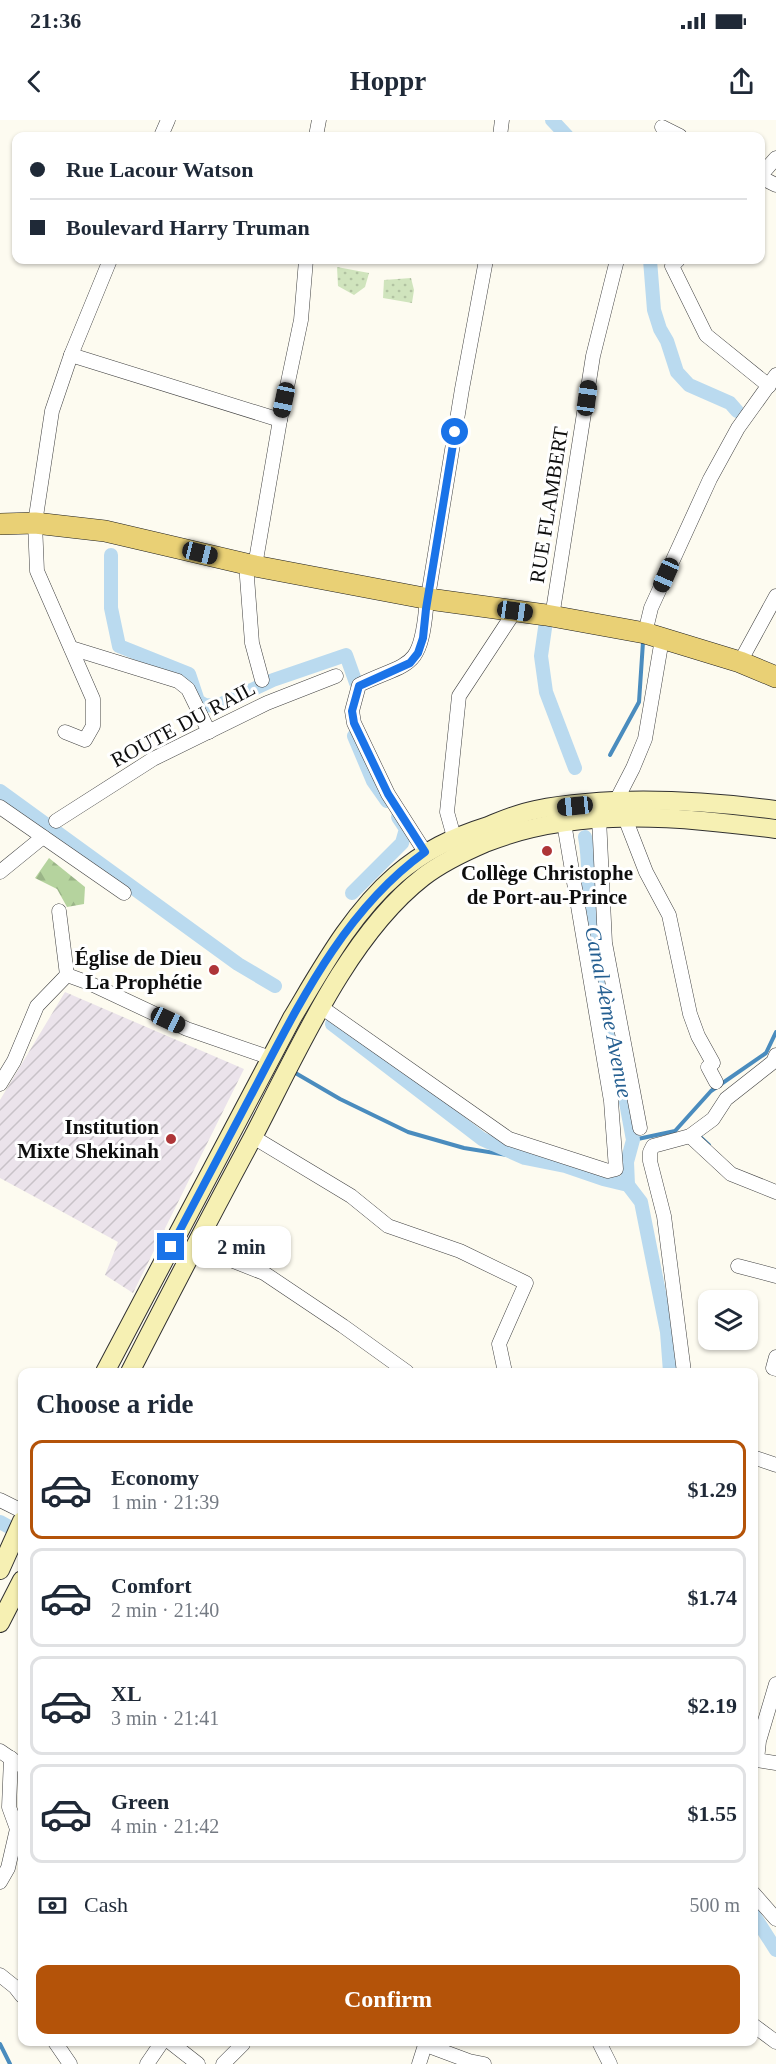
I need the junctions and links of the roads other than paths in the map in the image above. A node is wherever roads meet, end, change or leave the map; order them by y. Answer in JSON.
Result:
{"nodes":[{"id":1,"x":662,"y":127,"type":"dead end"},
{"id":2,"x":672,"y":132,"type":"edge"},
{"id":3,"x":776,"y":158,"type":"edge"},
{"id":4,"x":765,"y":170,"type":"edge"},
{"id":5,"x":108,"y":264,"type":"edge"},
{"id":6,"x":306,"y":264,"type":"edge"},
{"id":7,"x":485,"y":264,"type":"edge"},
{"id":8,"x":616,"y":264,"type":"edge"},
{"id":9,"x":674,"y":264,"type":"edge"},
{"id":10,"x":71,"y":355,"type":"junction"},
{"id":11,"x":772,"y":381,"type":"edge"},
{"id":12,"x":280,"y":420,"type":"junction"},
{"id":13,"x":35,"y":522,"type":"junction"},
{"id":14,"x":0,"y":524,"type":"edge"},
{"id":15,"x":250,"y":565,"type":"junction"},
{"id":16,"x":776,"y":596,"type":"edge"},
{"id":17,"x":429,"y":600,"type":"junction"},
{"id":18,"x":515,"y":611,"type":"junction"},
{"id":19,"x":552,"y":617,"type":"junction"},
{"id":20,"x":653,"y":636,"type":"junction"},
{"id":21,"x":71,"y":648,"type":"junction"},
{"id":22,"x":740,"y":662,"type":"junction"},
{"id":23,"x":336,"y":676,"type":"dead end"},
{"id":24,"x":776,"y":677,"type":"edge"},
{"id":25,"x":262,"y":680,"type":"dead end"},
{"id":26,"x":65,"y":732,"type":"dead end"},
{"id":27,"x":208,"y":732,"type":"junction"},
{"id":28,"x":616,"y":801,"type":"junction"},
{"id":29,"x":0,"y":807,"type":"edge"},
{"id":30,"x":776,"y":810,"type":"edge"},
{"id":31,"x":599,"y":818,"type":"junction"},
{"id":32,"x":625,"y":818,"type":"junction"},
{"id":33,"x":56,"y":821,"type":"dead end"},
{"id":34,"x":564,"y":823,"type":"junction"},
{"id":35,"x":776,"y":829,"type":"edge"},
{"id":36,"x":43,"y":837,"type":"junction"},
{"id":37,"x":454,"y":837,"type":"junction"},
{"id":38,"x":425,"y":852,"type":"junction"},
{"id":39,"x":0,"y":872,"type":"edge"},
{"id":40,"x":124,"y":893,"type":"dead end"},
{"id":41,"x":59,"y":911,"type":"dead end"},
{"id":42,"x":67,"y":975,"type":"junction"},
{"id":43,"x":321,"y":1007,"type":"junction"},
{"id":44,"x":776,"y":1055,"type":"edge"},
{"id":45,"x":271,"y":1058,"type":"junction"},
{"id":46,"x":716,"y":1082,"type":"dead end"},
{"id":47,"x":0,"y":1084,"type":"edge"},
{"id":48,"x":640,"y":1128,"type":"dead end"},
{"id":49,"x":690,"y":1136,"type":"junction"},
{"id":50,"x":253,"y":1137,"type":"junction"},
{"id":51,"x":776,"y":1192,"type":"edge"},
{"id":52,"x":195,"y":1246,"type":"junction"},
{"id":53,"x":738,"y":1266,"type":"dead end"},
{"id":54,"x":776,"y":1276,"type":"edge"},
{"id":55,"x":776,"y":1357,"type":"edge"},
{"id":56,"x":107,"y":1368,"type":"edge"},
{"id":57,"x":132,"y":1368,"type":"edge"},
{"id":58,"x":401,"y":1368,"type":"edge"},
{"id":59,"x":505,"y":1368,"type":"edge"},
{"id":60,"x":683,"y":1368,"type":"edge"},
{"id":61,"x":776,"y":1369,"type":"edge"},
{"id":62,"x":758,"y":1459,"type":"edge"},
{"id":63,"x":776,"y":1466,"type":"edge"},
{"id":64,"x":0,"y":1500,"type":"edge"},
{"id":65,"x":18,"y":1516,"type":"edge"},
{"id":66,"x":18,"y":1528,"type":"edge"},
{"id":67,"x":2,"y":1564,"type":"edge"},
{"id":68,"x":18,"y":1578,"type":"edge"},
{"id":69,"x":18,"y":1589,"type":"edge"},
{"id":70,"x":0,"y":1623,"type":"edge"},
{"id":71,"x":776,"y":1684,"type":"edge"},
{"id":72,"x":758,"y":1735,"type":"edge"},
{"id":73,"x":11,"y":1758,"type":"edge"},
{"id":74,"x":758,"y":1760,"type":"edge"},
{"id":75,"x":776,"y":1763,"type":"edge"},
{"id":76,"x":8,"y":1868,"type":"junction"},
{"id":77,"x":18,"y":1870,"type":"edge"},
{"id":78,"x":0,"y":1882,"type":"edge"},
{"id":79,"x":758,"y":1899,"type":"edge"},
{"id":80,"x":776,"y":1919,"type":"edge"},
{"id":81,"x":0,"y":1975,"type":"edge"},
{"id":82,"x":18,"y":1991,"type":"edge"},
{"id":83,"x":758,"y":2029,"type":"edge"},
{"id":84,"x":776,"y":2042,"type":"edge"},
{"id":85,"x":58,"y":2046,"type":"edge"},
{"id":86,"x":159,"y":2046,"type":"edge"},
{"id":87,"x":175,"y":2046,"type":"edge"},
{"id":88,"x":241,"y":2046,"type":"edge"},
{"id":89,"x":425,"y":2046,"type":"edge"},
{"id":90,"x":433,"y":2046,"type":"edge"},
{"id":91,"x":601,"y":2046,"type":"edge"},
{"id":92,"x":70,"y":2064,"type":"edge"},
{"id":93,"x":147,"y":2064,"type":"edge"},
{"id":94,"x":198,"y":2064,"type":"edge"},
{"id":95,"x":223,"y":2064,"type":"edge"},
{"id":96,"x":419,"y":2064,"type":"edge"},
{"id":97,"x":484,"y":2064,"type":"edge"},
{"id":98,"x":610,"y":2064,"type":"edge"}],
"edges":[{"from":1,"to":2,"type":"street"},
{"from":3,"to":4,"type":"street"},
{"from":5,"to":10,"type":"street"},
{"from":6,"to":12,"type":"street"},
{"from":7,"to":17,"type":"street"},
{"from":8,"to":19,"type":"street","name":"RUE FLAMBERT"},
{"from":9,"to":11,"type":"street"},
{"from":10,"to":12,"type":"street"},
{"from":10,"to":13,"type":"street"},
{"from":11,"to":20,"type":"street"},
{"from":12,"to":15,"type":"street"},
{"from":13,"to":14,"type":"main road"},
{"from":13,"to":15,"type":"main road"},
{"from":13,"to":21,"type":"street"},
{"from":15,"to":17,"type":"main road"},
{"from":15,"to":25,"type":"street"},
{"from":16,"to":22,"type":"street"},
{"from":17,"to":18,"type":"main road"},
{"from":17,"to":38,"type":"street"},
{"from":18,"to":19,"type":"main road"},
{"from":18,"to":37,"type":"street"},
{"from":19,"to":20,"type":"main road"},
{"from":20,"to":22,"type":"main road"},
{"from":20,"to":28,"type":"street"},
{"from":21,"to":26,"type":"street"},
{"from":21,"to":27,"type":"street"},
{"from":22,"to":24,"type":"main road"},
{"from":23,"to":27,"type":"street","name":"ROUTE DU RAIL"},
{"from":27,"to":33,"type":"street","name":"ROUTE DU RAIL"},
{"from":28,"to":30,"type":"main road"},
{"from":28,"to":37,"type":"main road"},
{"from":29,"to":36,"type":"street"},
{"from":31,"to":32,"type":"main road"},
{"from":31,"to":34,"type":"main road"},
{"from":31,"to":48,"type":"street"},
{"from":32,"to":35,"type":"main road"},
{"from":32,"to":46,"type":"street"},
{"from":34,"to":43,"type":"main road"},
{"from":34,"to":43,"type":"street"},
{"from":36,"to":39,"type":"street"},
{"from":36,"to":40,"type":"street"},
{"from":37,"to":38,"type":"main road"},
{"from":38,"to":45,"type":"main road"},
{"from":41,"to":42,"type":"street"},
{"from":42,"to":45,"type":"street"},
{"from":42,"to":47,"type":"street"},
{"from":43,"to":50,"type":"main road"},
{"from":44,"to":49,"type":"street"},
{"from":45,"to":56,"type":"main road"},
{"from":49,"to":51,"type":"street"},
{"from":49,"to":60,"type":"street"},
{"from":50,"to":52,"type":"main road"},
{"from":50,"to":59,"type":"street"},
{"from":52,"to":57,"type":"main road"},
{"from":52,"to":58,"type":"street"},
{"from":53,"to":54,"type":"street"},
{"from":55,"to":61,"type":"street"},
{"from":62,"to":63,"type":"street"},
{"from":64,"to":65,"type":"street"},
{"from":66,"to":67,"type":"main road"},
{"from":67,"to":68,"type":"main road"},
{"from":69,"to":70,"type":"main road"},
{"from":71,"to":72,"type":"street"},
{"from":73,"to":76,"type":"street"},
{"from":74,"to":75,"type":"street"},
{"from":76,"to":77,"type":"street"},
{"from":76,"to":78,"type":"street"},
{"from":79,"to":80,"type":"street"},
{"from":81,"to":82,"type":"street"},
{"from":83,"to":84,"type":"street"},
{"from":85,"to":92,"type":"street"},
{"from":86,"to":93,"type":"street"},
{"from":87,"to":94,"type":"street"},
{"from":88,"to":95,"type":"street"},
{"from":89,"to":96,"type":"street"},
{"from":90,"to":97,"type":"street"},
{"from":91,"to":98,"type":"street"}]}
